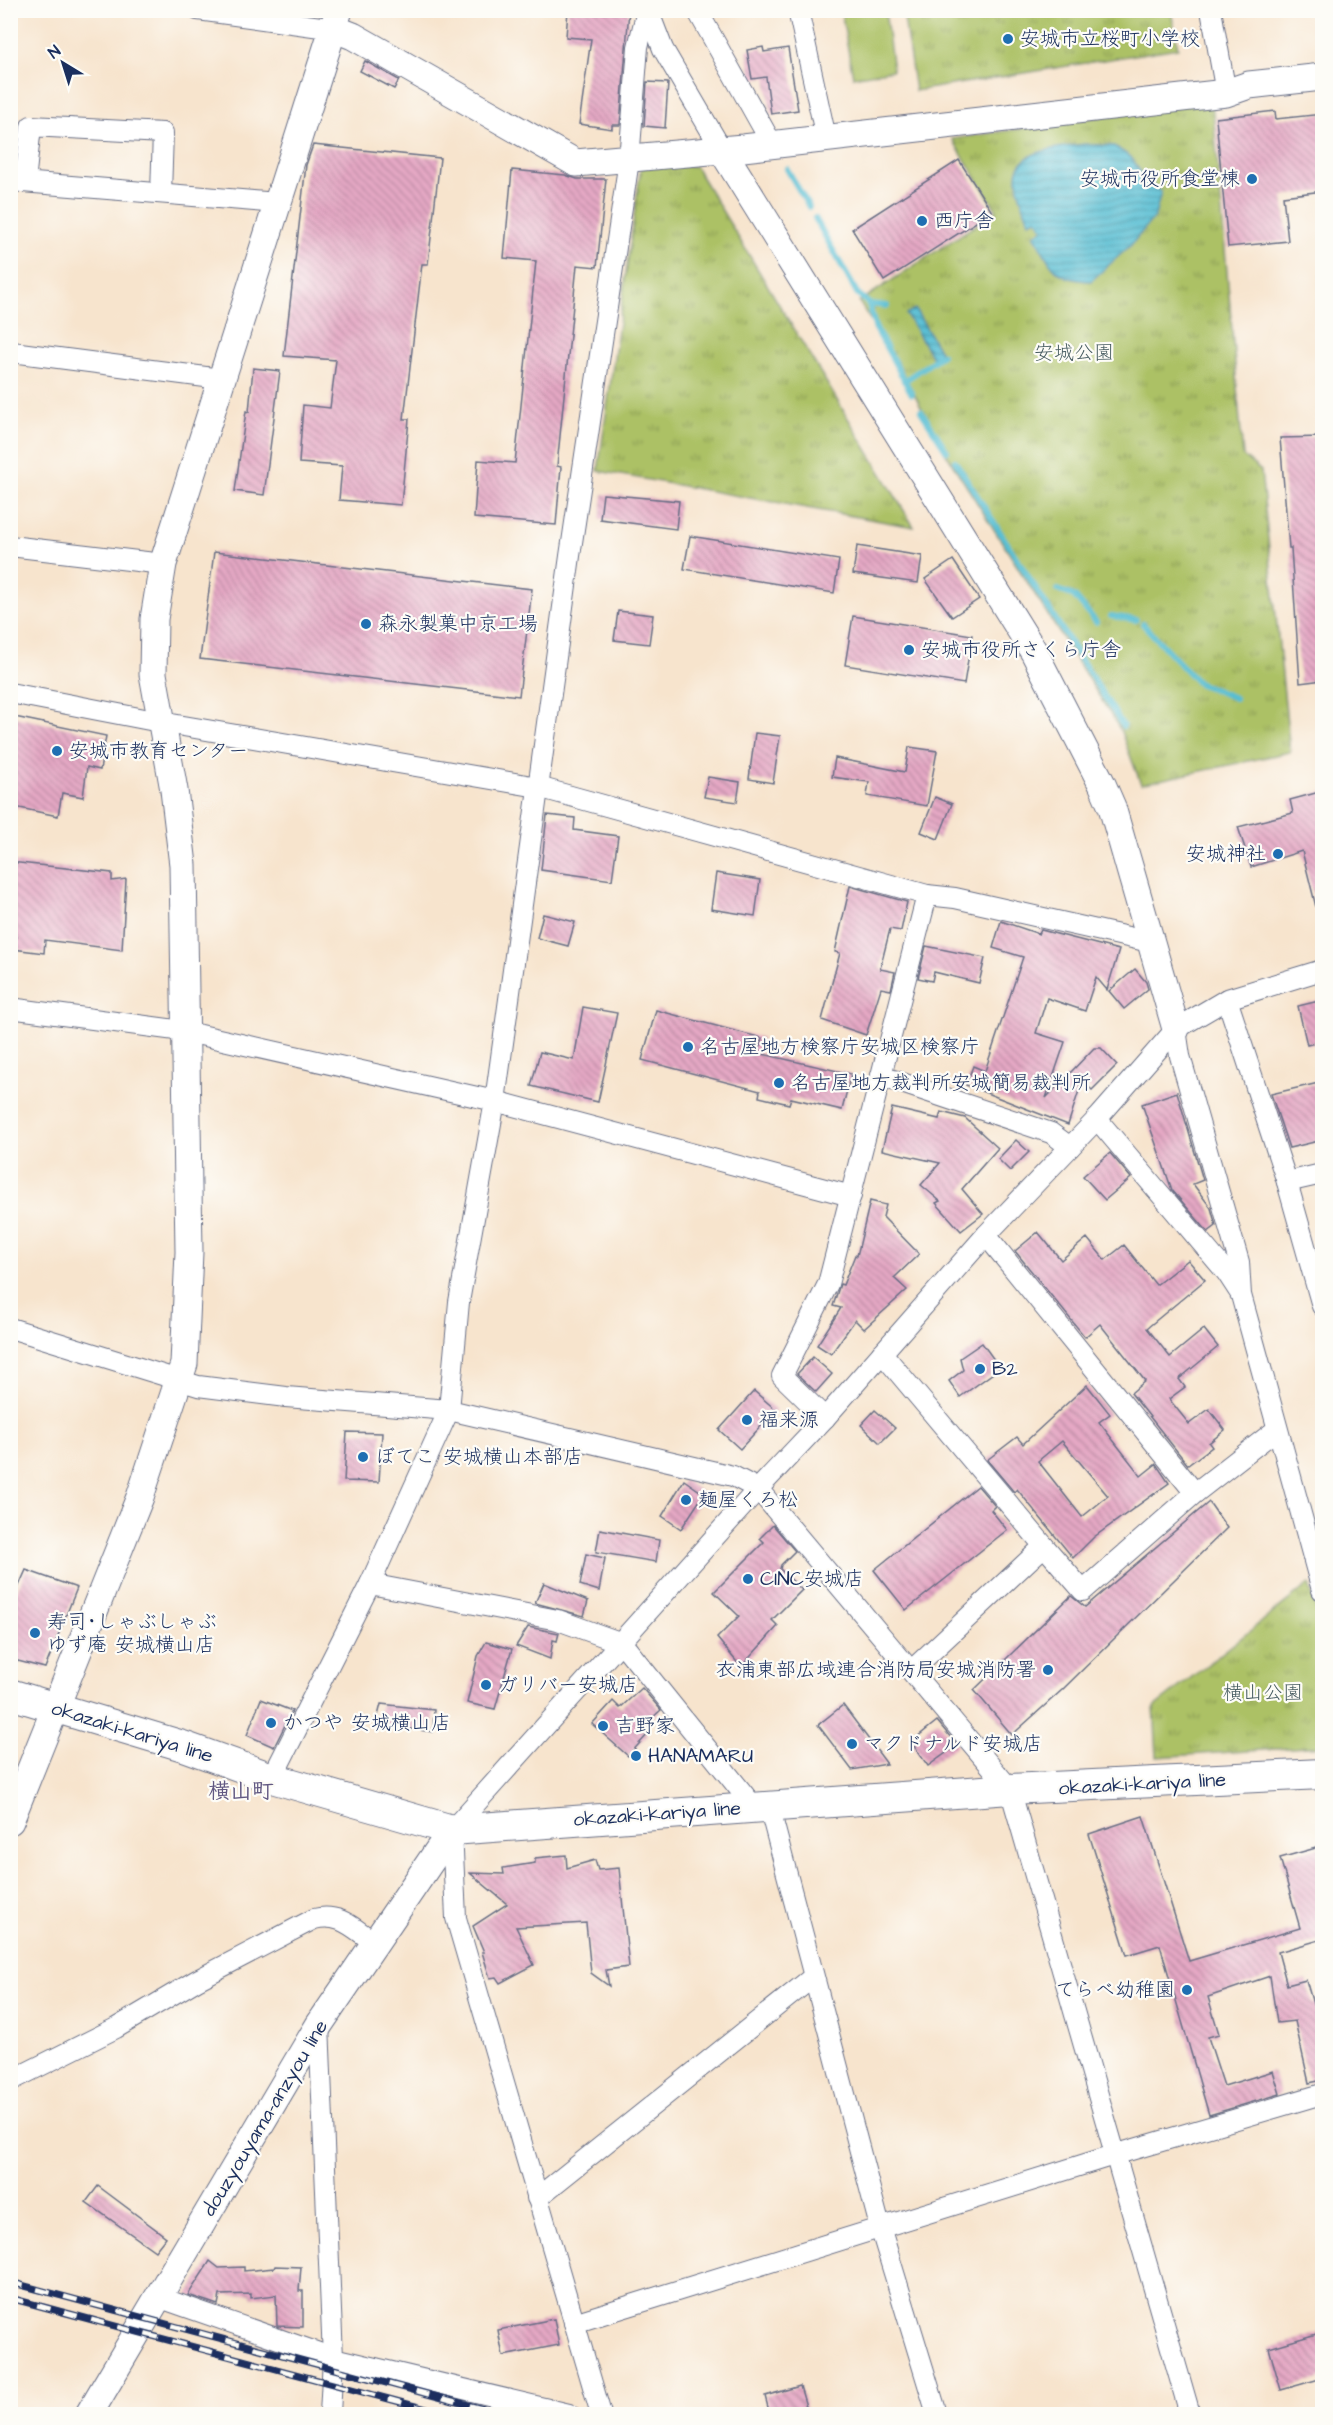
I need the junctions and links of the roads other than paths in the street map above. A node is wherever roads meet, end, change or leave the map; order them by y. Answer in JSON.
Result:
{"nodes":[{"id":1,"x":198,"y":10,"type":"edge"},
{"id":2,"x":305,"y":10,"type":"edge"},
{"id":3,"x":648,"y":10,"type":"edge"},
{"id":4,"x":697,"y":10,"type":"edge"},
{"id":5,"x":798,"y":10,"type":"edge"},
{"id":6,"x":1211,"y":10,"type":"edge"},
{"id":7,"x":337,"y":20,"type":"edge"},
{"id":8,"x":1323,"y":77,"type":"edge"},
{"id":9,"x":1226,"y":93,"type":"junction"},
{"id":10,"x":826,"y":138,"type":"junction"},
{"id":11,"x":772,"y":144,"type":"junction"},
{"id":12,"x":722,"y":150,"type":"junction"},
{"id":13,"x":629,"y":160,"type":"junction"},
{"id":14,"x":18,"y":182,"type":"edge"},
{"id":15,"x":161,"y":193,"type":"junction"},
{"id":16,"x":278,"y":202,"type":"junction"},
{"id":17,"x":12,"y":352,"type":"dead end"},
{"id":18,"x":221,"y":379,"type":"junction"},
{"id":19,"x":10,"y":546,"type":"edge"},
{"id":20,"x":163,"y":564,"type":"junction"},
{"id":21,"x":10,"y":693,"type":"edge"},
{"id":22,"x":160,"y":722,"type":"junction"},
{"id":23,"x":538,"y":787,"type":"junction"},
{"id":24,"x":927,"y":895,"type":"junction"},
{"id":25,"x":1150,"y":942,"type":"junction"},
{"id":26,"x":1323,"y":970,"type":"edge"},
{"id":27,"x":1227,"y":999,"type":"junction"},
{"id":28,"x":10,"y":1008,"type":"edge"},
{"id":29,"x":1176,"y":1029,"type":"junction"},
{"id":30,"x":183,"y":1031,"type":"junction"},
{"id":31,"x":881,"y":1076,"type":"junction"},
{"id":32,"x":495,"y":1101,"type":"junction"},
{"id":33,"x":1097,"y":1119,"type":"junction"},
{"id":34,"x":1070,"y":1147,"type":"junction"},
{"id":35,"x":1323,"y":1174,"type":"edge"},
{"id":36,"x":1287,"y":1182,"type":"junction"},
{"id":37,"x":851,"y":1196,"type":"junction"},
{"id":38,"x":986,"y":1234,"type":"junction"},
{"id":39,"x":1241,"y":1295,"type":"junction"},
{"id":40,"x":1322,"y":1302,"type":"edge"},
{"id":41,"x":10,"y":1328,"type":"edge"},
{"id":42,"x":882,"y":1353,"type":"junction"},
{"id":43,"x":179,"y":1381,"type":"junction"},
{"id":44,"x":449,"y":1410,"type":"junction"},
{"id":45,"x":825,"y":1418,"type":"junction"},
{"id":46,"x":1276,"y":1430,"type":"junction"},
{"id":47,"x":758,"y":1489,"type":"junction"},
{"id":48,"x":1195,"y":1493,"type":"junction"},
{"id":49,"x":1044,"y":1546,"type":"junction"},
{"id":50,"x":370,"y":1584,"type":"junction"},
{"id":51,"x":1323,"y":1590,"type":"edge"},
{"id":52,"x":622,"y":1643,"type":"junction"},
{"id":53,"x":912,"y":1670,"type":"junction"},
{"id":54,"x":10,"y":1694,"type":"edge"},
{"id":55,"x":55,"y":1708,"type":"junction"},
{"id":56,"x":1323,"y":1774,"type":"edge"},
{"id":57,"x":272,"y":1778,"type":"junction"},
{"id":58,"x":1010,"y":1790,"type":"junction"},
{"id":59,"x":762,"y":1807,"type":"junction"},
{"id":60,"x":10,"y":1821,"type":"edge"},
{"id":61,"x":452,"y":1830,"type":"junction"},
{"id":62,"x":374,"y":1942,"type":"junction"},
{"id":63,"x":813,"y":1977,"type":"junction"},
{"id":64,"x":319,"y":2025,"type":"junction"},
{"id":65,"x":10,"y":2080,"type":"edge"},
{"id":66,"x":1323,"y":2094,"type":"edge"},
{"id":67,"x":1114,"y":2155,"type":"junction"},
{"id":68,"x":537,"y":2198,"type":"junction"},
{"id":69,"x":880,"y":2227,"type":"junction"},
{"id":70,"x":158,"y":2297,"type":"junction"},
{"id":71,"x":574,"y":2323,"type":"junction"},
{"id":72,"x":333,"y":2358,"type":"junction"},
{"id":73,"x":89,"y":2415,"type":"edge"},
{"id":74,"x":330,"y":2415,"type":"edge"},
{"id":75,"x":569,"y":2415,"type":"edge"},
{"id":76,"x":601,"y":2415,"type":"edge"},
{"id":77,"x":936,"y":2415,"type":"edge"},
{"id":78,"x":1190,"y":2415,"type":"edge"}],
"edges":[{"from":1,"to":7,"type":"street"},
{"from":2,"to":7,"type":"street"},
{"from":3,"to":12,"type":"street"},
{"from":3,"to":13,"type":"street"},
{"from":4,"to":11,"type":"street"},
{"from":5,"to":10,"type":"street"},
{"from":6,"to":9,"type":"street"},
{"from":7,"to":13,"type":"street"},
{"from":7,"to":16,"type":"street"},
{"from":8,"to":9,"type":"street"},
{"from":9,"to":10,"type":"street"},
{"from":10,"to":11,"type":"street"},
{"from":11,"to":12,"type":"street"},
{"from":12,"to":13,"type":"street"},
{"from":12,"to":25,"type":"street"},
{"from":13,"to":23,"type":"street"},
{"from":14,"to":15,"type":"street"},
{"from":14,"to":15,"type":"street"},
{"from":15,"to":16,"type":"street"},
{"from":16,"to":18,"type":"street"},
{"from":17,"to":18,"type":"street"},
{"from":18,"to":20,"type":"street"},
{"from":19,"to":20,"type":"street"},
{"from":20,"to":22,"type":"street"},
{"from":21,"to":22,"type":"street"},
{"from":22,"to":23,"type":"street"},
{"from":22,"to":30,"type":"street"},
{"from":23,"to":24,"type":"street"},
{"from":23,"to":32,"type":"street"},
{"from":24,"to":25,"type":"street"},
{"from":24,"to":31,"type":"street"},
{"from":25,"to":29,"type":"street"},
{"from":26,"to":27,"type":"street"},
{"from":27,"to":29,"type":"street"},
{"from":27,"to":36,"type":"street"},
{"from":28,"to":30,"type":"street"},
{"from":29,"to":33,"type":"street"},
{"from":29,"to":39,"type":"street"},
{"from":30,"to":32,"type":"street"},
{"from":30,"to":43,"type":"street"},
{"from":31,"to":34,"type":"street"},
{"from":31,"to":37,"type":"street"},
{"from":32,"to":37,"type":"street"},
{"from":32,"to":44,"type":"street"},
{"from":33,"to":34,"type":"street"},
{"from":33,"to":39,"type":"street"},
{"from":34,"to":38,"type":"street"},
{"from":35,"to":36,"type":"street"},
{"from":36,"to":40,"type":"street"},
{"from":37,"to":45,"type":"street"},
{"from":38,"to":42,"type":"street"},
{"from":38,"to":48,"type":"street"},
{"from":39,"to":46,"type":"street"},
{"from":41,"to":43,"type":"street"},
{"from":42,"to":45,"type":"street"},
{"from":42,"to":49,"type":"street"},
{"from":43,"to":44,"type":"street"},
{"from":43,"to":55,"type":"street"},
{"from":44,"to":47,"type":"street"},
{"from":44,"to":50,"type":"street"},
{"from":45,"to":47,"type":"street"},
{"from":46,"to":48,"type":"street"},
{"from":46,"to":51,"type":"street"},
{"from":47,"to":52,"type":"street"},
{"from":47,"to":53,"type":"street"},
{"from":48,"to":49,"type":"street"},
{"from":49,"to":53,"type":"street"},
{"from":50,"to":52,"type":"street"},
{"from":50,"to":57,"type":"street"},
{"from":52,"to":59,"type":"street"},
{"from":52,"to":61,"type":"street"},
{"from":53,"to":58,"type":"street"},
{"from":54,"to":55,"type":"main road","name":"okazaki-kariya line"},
{"from":55,"to":57,"type":"main road","name":"okazaki-kariya line"},
{"from":55,"to":60,"type":"street"},
{"from":56,"to":58,"type":"main road","name":"okazaki-kariya line"},
{"from":57,"to":61,"type":"main road","name":"okazaki-kariya line"},
{"from":58,"to":59,"type":"main road","name":"okazaki-kariya line"},
{"from":58,"to":67,"type":"street"},
{"from":59,"to":61,"type":"main road","name":"okazaki-kariya line"},
{"from":59,"to":63,"type":"street"},
{"from":61,"to":62,"type":"street","name":"douzyouyama-anzyou line"},
{"from":61,"to":68,"type":"street"},
{"from":62,"to":64,"type":"street","name":"douzyouyama-anzyou line"},
{"from":62,"to":65,"type":"street"},
{"from":63,"to":68,"type":"street"},
{"from":63,"to":69,"type":"street"},
{"from":64,"to":70,"type":"street","name":"douzyouyama-anzyou line"},
{"from":64,"to":72,"type":"street"},
{"from":66,"to":67,"type":"street"},
{"from":67,"to":69,"type":"street"},
{"from":67,"to":78,"type":"street"},
{"from":68,"to":71,"type":"street"},
{"from":69,"to":71,"type":"street"},
{"from":69,"to":77,"type":"street"},
{"from":70,"to":72,"type":"street"},
{"from":70,"to":73,"type":"street","name":"douzyouyama-anzyou line"},
{"from":71,"to":76,"type":"street"},
{"from":72,"to":74,"type":"street"},
{"from":72,"to":75,"type":"street"}]}
